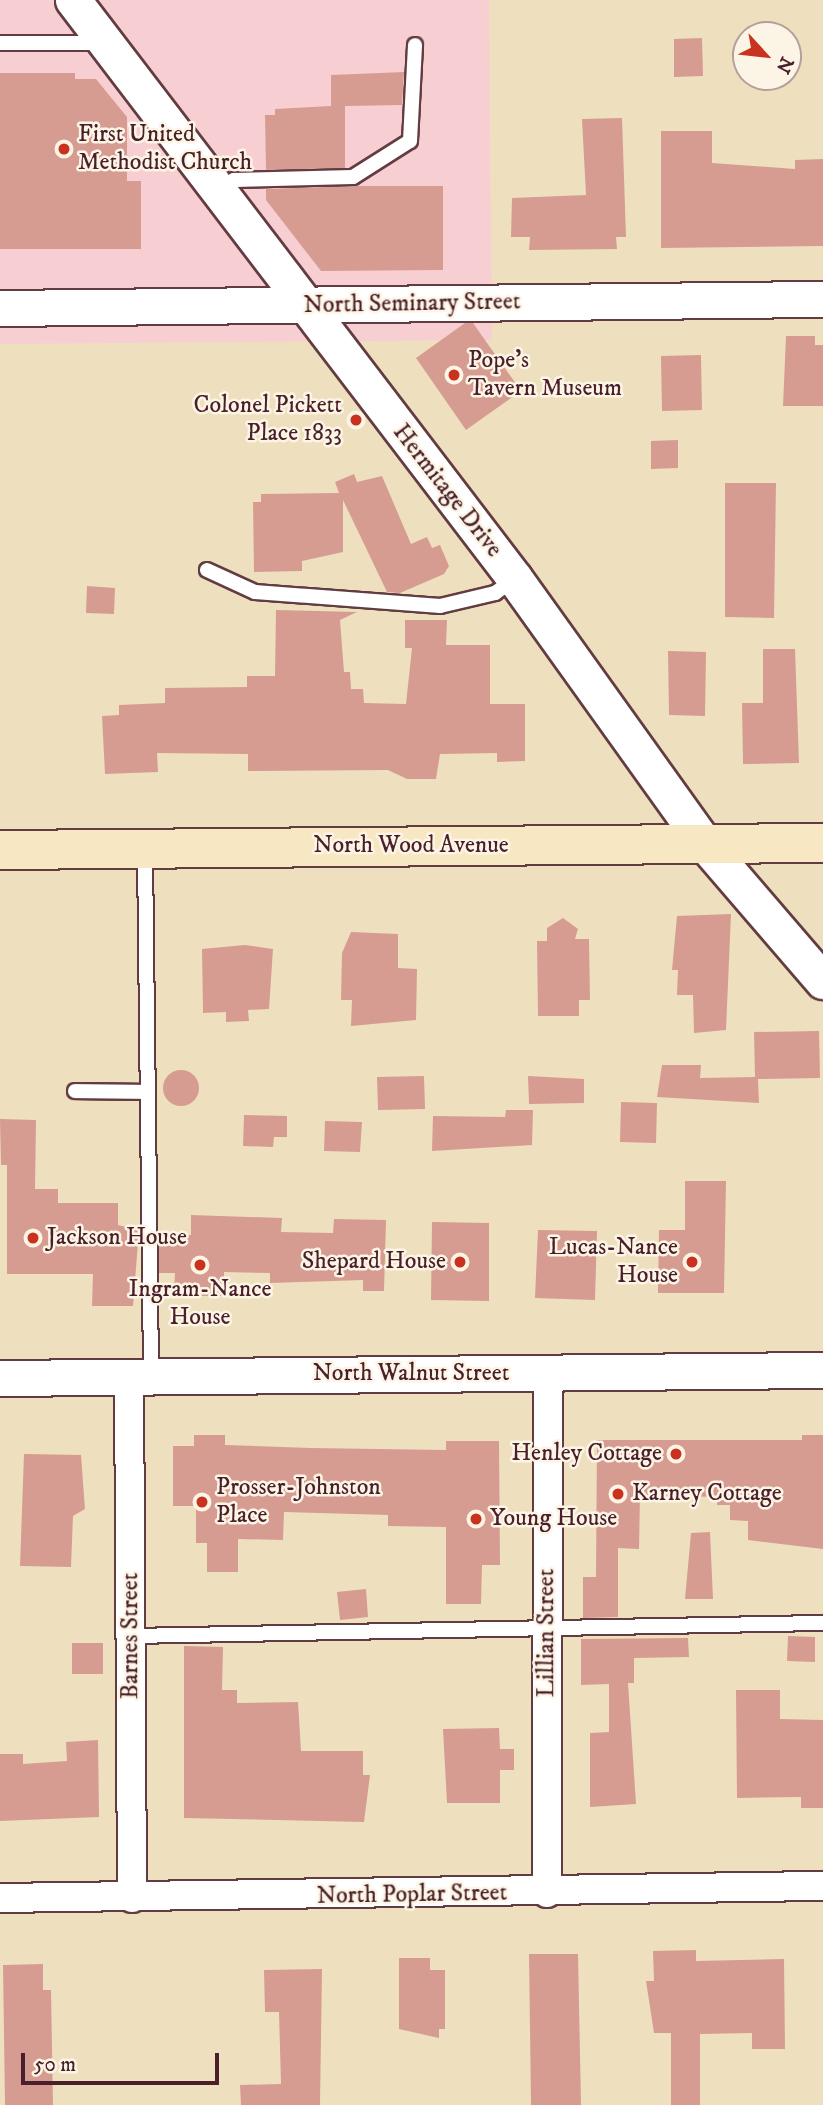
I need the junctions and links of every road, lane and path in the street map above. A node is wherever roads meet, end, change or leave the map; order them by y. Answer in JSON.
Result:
{"nodes":[{"id":1,"x":73,"y":0,"type":"edge"},
{"id":2,"x":0,"y":43,"type":"edge"},
{"id":3,"x":106,"y":43,"type":"junction"},
{"id":4,"x":415,"y":45,"type":"dead end"},
{"id":5,"x":218,"y":192,"type":"junction"},
{"id":6,"x":823,"y":299,"type":"edge"},
{"id":7,"x":305,"y":306,"type":"junction"},
{"id":8,"x":0,"y":308,"type":"edge"},
{"id":9,"x":207,"y":570,"type":"dead end"},
{"id":10,"x":515,"y":579,"type":"junction"},
{"id":11,"x":823,"y":843,"type":"edge"},
{"id":12,"x":705,"y":844,"type":"junction"},
{"id":13,"x":145,"y":848,"type":"junction"},
{"id":14,"x":0,"y":850,"type":"edge"},
{"id":15,"x":823,"y":981,"type":"edge"},
{"id":16,"x":75,"y":1091,"type":"dead end"},
{"id":17,"x":148,"y":1092,"type":"junction"},
{"id":18,"x":823,"y":1370,"type":"edge"},
{"id":19,"x":548,"y":1373,"type":"junction"},
{"id":20,"x":140,"y":1375,"type":"junction"},
{"id":21,"x":0,"y":1378,"type":"edge"},
{"id":22,"x":823,"y":1623,"type":"edge"},
{"id":23,"x":547,"y":1629,"type":"junction"},
{"id":24,"x":131,"y":1636,"type":"junction"},
{"id":25,"x":823,"y":1886,"type":"edge"},
{"id":26,"x":547,"y":1893,"type":"junction"},
{"id":27,"x":0,"y":1898,"type":"edge"},
{"id":28,"x":132,"y":1898,"type":"junction"}],
"edges":[{"from":1,"to":3,"type":"street","name":"Hermitage Drive"},
{"from":2,"to":3,"type":"lane"},
{"from":3,"to":5,"type":"street","name":"Hermitage Drive"},
{"from":4,"to":5,"type":"lane"},
{"from":5,"to":7,"type":"street","name":"Hermitage Drive"},
{"from":6,"to":7,"type":"street","name":"North Seminary Street"},
{"from":7,"to":8,"type":"street","name":"North Seminary Street"},
{"from":7,"to":10,"type":"street","name":"Hermitage Drive"},
{"from":9,"to":10,"type":"lane"},
{"from":10,"to":12,"type":"street","name":"Hermitage Drive"},
{"from":11,"to":12,"type":"main road","name":"North Wood Avenue"},
{"from":12,"to":13,"type":"main road","name":"North Wood Avenue"},
{"from":12,"to":15,"type":"street","name":"Hermitage Drive"},
{"from":13,"to":14,"type":"main road","name":"North Wood Avenue"},
{"from":13,"to":17,"type":"lane"},
{"from":16,"to":17,"type":"lane"},
{"from":17,"to":20,"type":"lane"},
{"from":18,"to":19,"type":"street","name":"North Walnut Street"},
{"from":19,"to":20,"type":"street","name":"North Walnut Street"},
{"from":19,"to":23,"type":"street","name":"Lillian Street"},
{"from":20,"to":21,"type":"street","name":"North Walnut Street"},
{"from":20,"to":24,"type":"street","name":"Barnes Street"},
{"from":22,"to":23,"type":"lane"},
{"from":23,"to":24,"type":"lane"},
{"from":23,"to":26,"type":"street","name":"Lillian Street"},
{"from":24,"to":28,"type":"street","name":"Barnes Street"},
{"from":25,"to":26,"type":"street","name":"North Poplar Street"},
{"from":26,"to":28,"type":"street","name":"North Poplar Street"},
{"from":27,"to":28,"type":"street","name":"North Poplar Street"}]}
